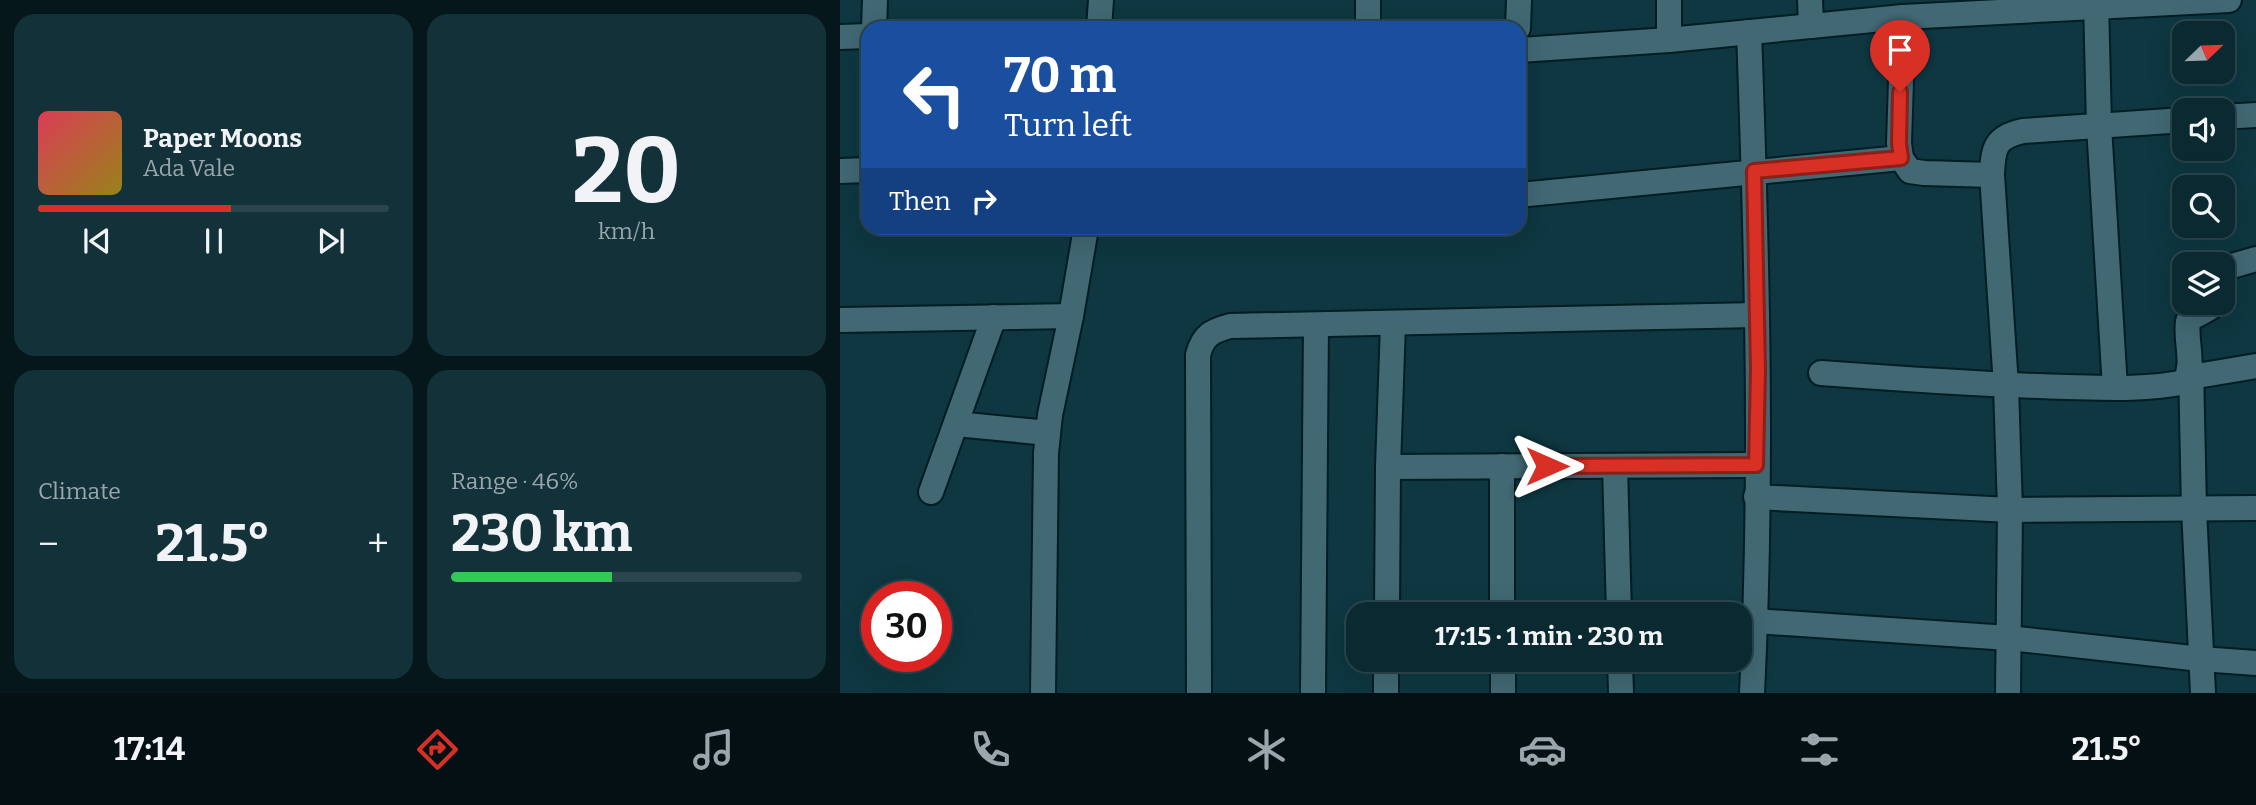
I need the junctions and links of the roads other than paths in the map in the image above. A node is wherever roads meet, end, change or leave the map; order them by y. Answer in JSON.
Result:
{"nodes":[{"id":1,"x":875,"y":0,"type":"edge"},
{"id":2,"x":1101,"y":0,"type":"edge"},
{"id":3,"x":1368,"y":0,"type":"edge"},
{"id":4,"x":1519,"y":0,"type":"edge"},
{"id":5,"x":1669,"y":0,"type":"edge"},
{"id":6,"x":1810,"y":0,"type":"edge"},
{"id":7,"x":2229,"y":0,"type":"edge"},
{"id":8,"x":2096,"y":3,"type":"edge"},
{"id":9,"x":1957,"y":7,"type":"edge"},
{"id":10,"x":1903,"y":17,"type":"junction"},
{"id":11,"x":874,"y":21,"type":"edge"},
{"id":12,"x":1100,"y":21,"type":"edge"},
{"id":13,"x":1368,"y":21,"type":"edge"},
{"id":14,"x":1518,"y":21,"type":"edge"},
{"id":15,"x":1811,"y":26,"type":"junction"},
{"id":16,"x":1749,"y":32,"type":"junction"},
{"id":17,"x":861,"y":36,"type":"edge"},
{"id":18,"x":840,"y":37,"type":"edge"},
{"id":19,"x":1669,"y":40,"type":"junction"},
{"id":20,"x":1526,"y":50,"type":"edge"},
{"id":21,"x":2256,"y":114,"type":"edge"},
{"id":22,"x":2235,"y":116,"type":"edge"},
{"id":23,"x":2172,"y":121,"type":"edge"},
{"id":24,"x":2099,"y":126,"type":"junction"},
{"id":25,"x":1901,"y":158,"type":"junction"},
{"id":26,"x":861,"y":170,"type":"edge"},
{"id":27,"x":1754,"y":171,"type":"junction"},
{"id":28,"x":840,"y":172,"type":"edge"},
{"id":29,"x":1992,"y":175,"type":"junction"},
{"id":30,"x":1526,"y":194,"type":"edge"},
{"id":31,"x":1085,"y":235,"type":"edge"},
{"id":32,"x":2256,"y":259,"type":"edge"},
{"id":33,"x":2235,"y":265,"type":"edge"},
{"id":34,"x":1757,"y":315,"type":"junction"},
{"id":35,"x":2194,"y":315,"type":"edge"},
{"id":36,"x":1071,"y":316,"type":"junction"},
{"id":37,"x":994,"y":317,"type":"junction"},
{"id":38,"x":840,"y":320,"type":"edge"},
{"id":39,"x":1393,"y":324,"type":"junction"},
{"id":40,"x":1316,"y":325,"type":"junction"},
{"id":41,"x":2256,"y":366,"type":"edge"},
{"id":42,"x":2191,"y":372,"type":"junction"},
{"id":43,"x":1821,"y":373,"type":"dead end"},
{"id":44,"x":2006,"y":386,"type":"junction"},
{"id":45,"x":2115,"y":388,"type":"junction"},
{"id":46,"x":956,"y":424,"type":"junction"},
{"id":47,"x":1048,"y":433,"type":"junction"},
{"id":48,"x":1756,"y":465,"type":"junction"},
{"id":49,"x":1502,"y":466,"type":"junction"},
{"id":50,"x":1615,"y":466,"type":"junction"},
{"id":51,"x":1388,"y":467,"type":"junction"},
{"id":52,"x":931,"y":492,"type":"dead end"},
{"id":53,"x":1756,"y":497,"type":"junction"},
{"id":54,"x":2256,"y":508,"type":"edge"},
{"id":55,"x":2194,"y":509,"type":"junction"},
{"id":56,"x":2010,"y":510,"type":"junction"},
{"id":57,"x":1387,"y":602,"type":"edge"},
{"id":58,"x":1502,"y":602,"type":"edge"},
{"id":59,"x":1619,"y":602,"type":"edge"},
{"id":60,"x":1751,"y":602,"type":"edge"},
{"id":61,"x":1752,"y":631,"type":"edge"},
{"id":62,"x":2009,"y":638,"type":"junction"},
{"id":63,"x":2201,"y":659,"type":"junction"},
{"id":64,"x":2256,"y":663,"type":"edge"},
{"id":65,"x":1387,"y":672,"type":"edge"},
{"id":66,"x":1503,"y":672,"type":"edge"},
{"id":67,"x":1620,"y":672,"type":"edge"},
{"id":68,"x":1751,"y":672,"type":"edge"},
{"id":69,"x":1043,"y":693,"type":"edge"},
{"id":70,"x":1199,"y":693,"type":"edge"},
{"id":71,"x":1313,"y":693,"type":"edge"},
{"id":72,"x":1386,"y":693,"type":"edge"},
{"id":73,"x":1503,"y":693,"type":"edge"},
{"id":74,"x":1621,"y":693,"type":"edge"},
{"id":75,"x":1752,"y":693,"type":"edge"},
{"id":76,"x":2008,"y":693,"type":"edge"},
{"id":77,"x":2203,"y":693,"type":"edge"}],
"edges":[{"from":1,"to":11,"type":"street"},
{"from":2,"to":12,"type":"street"},
{"from":3,"to":13,"type":"street"},
{"from":4,"to":14,"type":"street"},
{"from":5,"to":19,"type":"street"},
{"from":6,"to":15,"type":"street"},
{"from":7,"to":8,"type":"street"},
{"from":8,"to":9,"type":"street"},
{"from":8,"to":24,"type":"street"},
{"from":9,"to":10,"type":"street"},
{"from":10,"to":15,"type":"street"},
{"from":10,"to":25,"type":"street"},
{"from":15,"to":16,"type":"street"},
{"from":16,"to":19,"type":"street"},
{"from":16,"to":27,"type":"street"},
{"from":17,"to":18,"type":"street"},
{"from":19,"to":20,"type":"street"},
{"from":21,"to":22,"type":"street"},
{"from":23,"to":24,"type":"street"},
{"from":24,"to":29,"type":"street"},
{"from":24,"to":45,"type":"street"},
{"from":25,"to":27,"type":"street"},
{"from":25,"to":29,"type":"street"},
{"from":26,"to":28,"type":"street"},
{"from":27,"to":30,"type":"street"},
{"from":27,"to":34,"type":"street"},
{"from":29,"to":44,"type":"street"},
{"from":31,"to":36,"type":"street"},
{"from":32,"to":33,"type":"street"},
{"from":34,"to":39,"type":"street"},
{"from":34,"to":48,"type":"street"},
{"from":35,"to":42,"type":"street"},
{"from":36,"to":37,"type":"street"},
{"from":36,"to":47,"type":"street"},
{"from":37,"to":38,"type":"street"},
{"from":37,"to":46,"type":"street"},
{"from":39,"to":40,"type":"street"},
{"from":39,"to":51,"type":"street"},
{"from":40,"to":70,"type":"street"},
{"from":40,"to":71,"type":"street"},
{"from":41,"to":42,"type":"street"},
{"from":42,"to":45,"type":"street"},
{"from":42,"to":55,"type":"street"},
{"from":43,"to":44,"type":"street"},
{"from":44,"to":45,"type":"street"},
{"from":44,"to":56,"type":"street"},
{"from":46,"to":47,"type":"street"},
{"from":46,"to":52,"type":"street"},
{"from":47,"to":69,"type":"street"},
{"from":48,"to":50,"type":"street"},
{"from":48,"to":53,"type":"street"},
{"from":49,"to":50,"type":"street"},
{"from":49,"to":51,"type":"street"},
{"from":49,"to":58,"type":"street"},
{"from":50,"to":59,"type":"street"},
{"from":51,"to":57,"type":"street"},
{"from":53,"to":56,"type":"street"},
{"from":53,"to":60,"type":"street"},
{"from":54,"to":55,"type":"street"},
{"from":55,"to":56,"type":"street"},
{"from":55,"to":63,"type":"street"},
{"from":56,"to":62,"type":"street"},
{"from":61,"to":62,"type":"street"},
{"from":62,"to":63,"type":"street"},
{"from":62,"to":76,"type":"street"},
{"from":63,"to":64,"type":"street"},
{"from":63,"to":77,"type":"street"},
{"from":65,"to":72,"type":"street"},
{"from":66,"to":73,"type":"street"},
{"from":67,"to":74,"type":"street"},
{"from":68,"to":75,"type":"street"}]}
